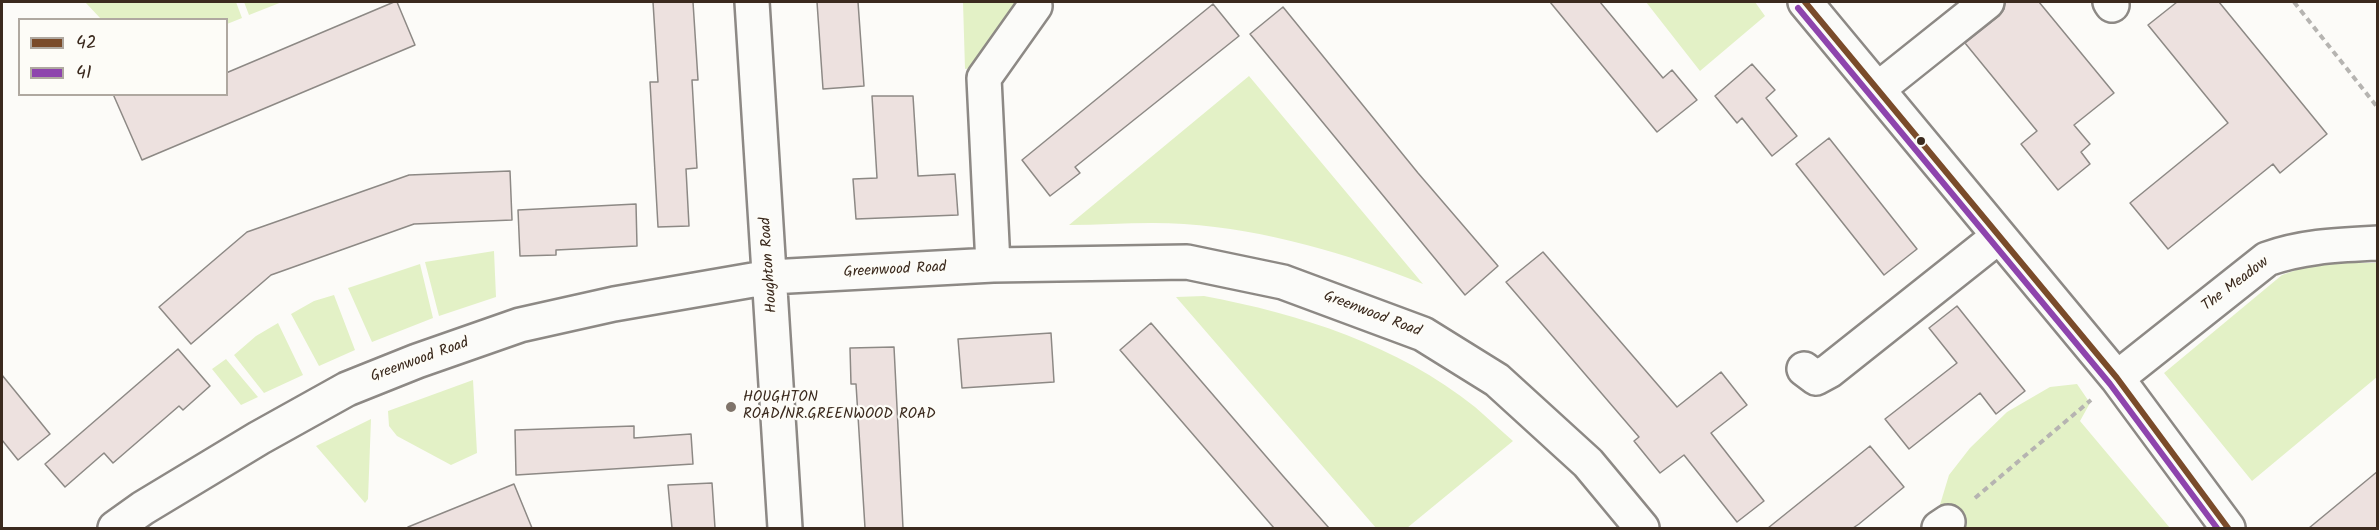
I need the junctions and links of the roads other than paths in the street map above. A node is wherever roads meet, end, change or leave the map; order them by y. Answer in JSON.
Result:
{"nodes":[{"id":1,"x":752,"y":2,"type":"edge"},
{"id":2,"x":1805,"y":2,"type":"edge"},
{"id":3,"x":1987,"y":2,"type":"edge"},
{"id":4,"x":1035,"y":6,"type":"dead end"},
{"id":5,"x":1878,"y":89,"type":"junction"},
{"id":6,"x":1999,"y":236,"type":"junction"},
{"id":7,"x":2378,"y":243,"type":"edge"},
{"id":8,"x":993,"y":265,"type":"junction"},
{"id":9,"x":770,"y":277,"type":"junction"},
{"id":10,"x":1804,"y":369,"type":"dead end"},
{"id":11,"x":2117,"y":378,"type":"junction"},
{"id":12,"x":115,"y":528,"type":"edge"},
{"id":13,"x":785,"y":528,"type":"edge"},
{"id":14,"x":1642,"y":528,"type":"edge"},
{"id":15,"x":2225,"y":528,"type":"edge"}],
"edges":[{"from":1,"to":9,"type":"street","name":"Houghton Road"},
{"from":2,"to":5,"type":"street"},
{"from":3,"to":5,"type":"street"},
{"from":4,"to":8,"type":"street"},
{"from":5,"to":6,"type":"street"},
{"from":6,"to":10,"type":"street"},
{"from":6,"to":11,"type":"street"},
{"from":7,"to":11,"type":"street","name":"The Meadow"},
{"from":8,"to":9,"type":"street","name":"Greenwood Road"},
{"from":8,"to":14,"type":"street","name":"Greenwood Road"},
{"from":9,"to":12,"type":"street","name":"Greenwood Road"},
{"from":9,"to":13,"type":"street","name":"Houghton Road"},
{"from":11,"to":15,"type":"street"}]}
